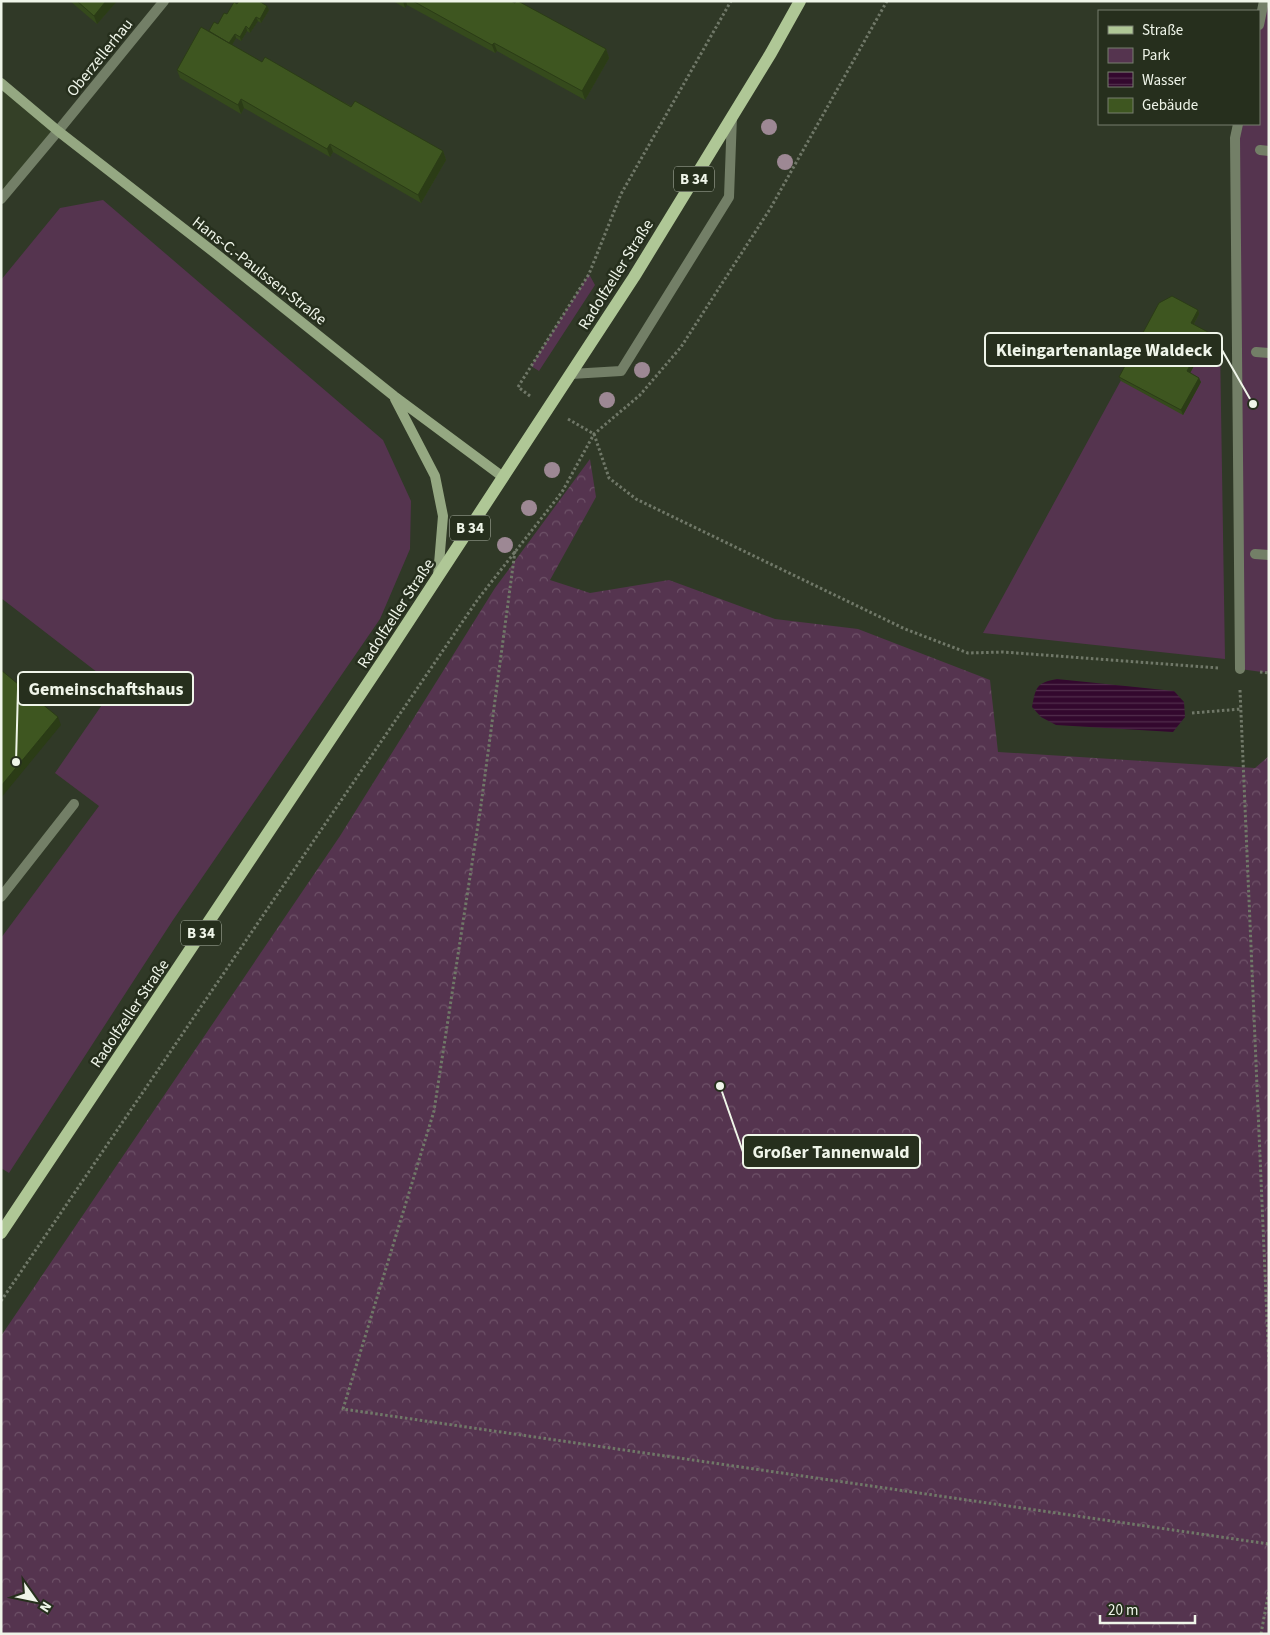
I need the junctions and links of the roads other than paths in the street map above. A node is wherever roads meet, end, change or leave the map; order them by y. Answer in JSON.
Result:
{"nodes":[{"id":1,"x":164,"y":1,"type":"edge"},
{"id":2,"x":800,"y":1,"type":"edge"},
{"id":3,"x":1264,"y":1,"type":"edge"},
{"id":4,"x":1260,"y":20,"type":"edge"},
{"id":5,"x":1,"y":83,"type":"edge"},
{"id":6,"x":732,"y":116,"type":"junction"},
{"id":7,"x":1238,"y":125,"type":"edge"},
{"id":8,"x":58,"y":131,"type":"junction"},
{"id":9,"x":1,"y":199,"type":"edge"},
{"id":10,"x":1256,"y":352,"type":"dead end"},
{"id":11,"x":1269,"y":353,"type":"edge"},
{"id":12,"x":571,"y":374,"type":"junction"},
{"id":13,"x":394,"y":396,"type":"junction"},
{"id":14,"x":503,"y":477,"type":"junction"},
{"id":15,"x":1255,"y":554,"type":"dead end"},
{"id":16,"x":1269,"y":555,"type":"edge"},
{"id":17,"x":438,"y":578,"type":"junction"},
{"id":18,"x":1240,"y":669,"type":"road end"},
{"id":19,"x":74,"y":804,"type":"dead end"},
{"id":20,"x":1,"y":897,"type":"edge"},
{"id":21,"x":1,"y":1233,"type":"edge"}],
"edges":[{"from":1,"to":8,"type":"street","name":"Oberzellerhau"},
{"from":2,"to":6,"type":"main road","name":"Radolfzeller Straße","number":"B 34"},
{"from":3,"to":4,"type":"street"},
{"from":5,"to":8,"type":"street","name":"Hans-C.-Paulssen-Straße"},
{"from":6,"to":12,"type":"main road","name":"Radolfzeller Straße","number":"B 34"},
{"from":6,"to":12,"type":"street"},
{"from":7,"to":18,"type":"street"},
{"from":8,"to":9,"type":"street","name":"Oberzellerhau"},
{"from":8,"to":13,"type":"street","name":"Hans-C.-Paulssen-Straße"},
{"from":10,"to":11,"type":"street"},
{"from":12,"to":14,"type":"main road","name":"Radolfzeller Straße","number":"B 34"},
{"from":13,"to":14,"type":"street","name":"Hans-C.-Paulssen-Straße"},
{"from":13,"to":17,"type":"street"},
{"from":14,"to":17,"type":"main road","name":"Radolfzeller Straße","number":"B 34"},
{"from":15,"to":16,"type":"street"},
{"from":17,"to":21,"type":"main road","name":"Radolfzeller Straße","number":"B 34"},
{"from":19,"to":20,"type":"street"}]}
